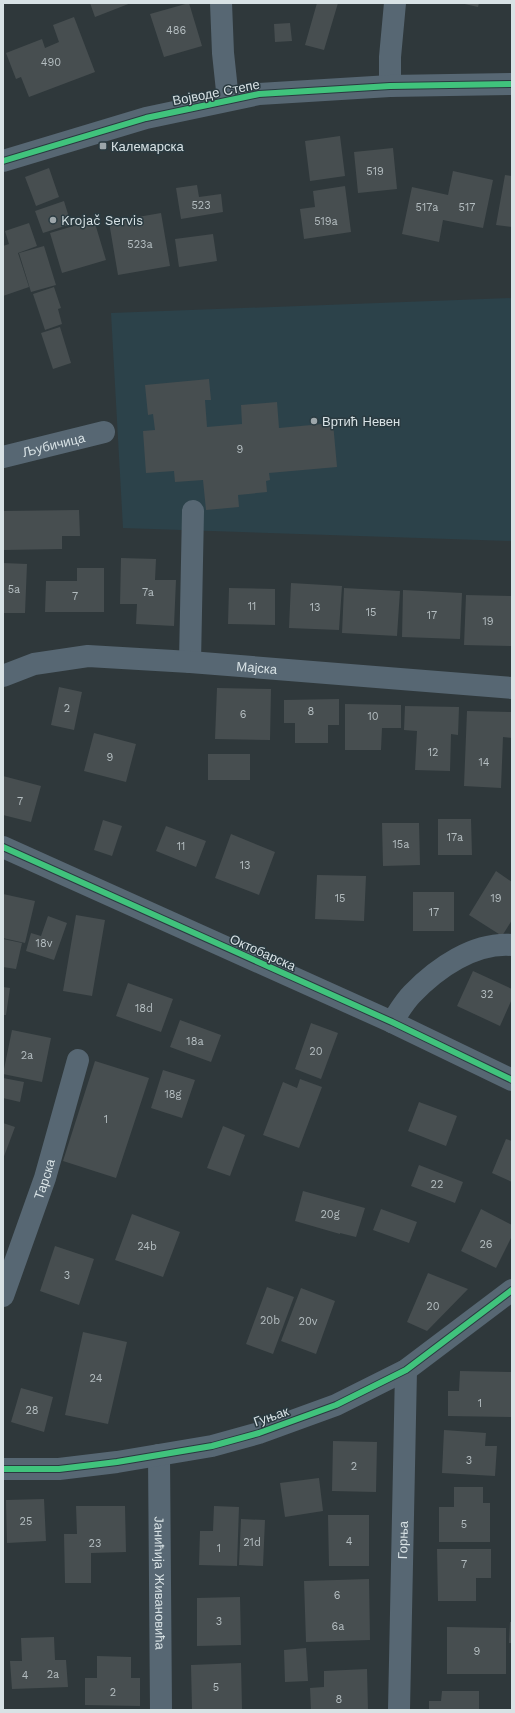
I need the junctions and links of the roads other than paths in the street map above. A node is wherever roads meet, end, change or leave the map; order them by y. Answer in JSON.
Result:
{"nodes":[{"id":1,"x":221,"y":3,"type":"edge"},
{"id":2,"x":395,"y":3,"type":"edge"},
{"id":3,"x":512,"y":84,"type":"edge"},
{"id":4,"x":390,"y":86,"type":"junction"},
{"id":5,"x":228,"y":100,"type":"junction"},
{"id":6,"x":3,"y":161,"type":"edge"},
{"id":7,"x":104,"y":432,"type":"dead end"},
{"id":8,"x":3,"y":457,"type":"edge"},
{"id":9,"x":193,"y":511,"type":"dead end"},
{"id":10,"x":190,"y":662,"type":"junction"},
{"id":11,"x":3,"y":676,"type":"edge"},
{"id":12,"x":512,"y":688,"type":"edge"},
{"id":13,"x":3,"y":847,"type":"edge"},
{"id":14,"x":512,"y":945,"type":"edge"},
{"id":15,"x":392,"y":1022,"type":"junction"},
{"id":16,"x":78,"y":1060,"type":"dead end"},
{"id":17,"x":512,"y":1080,"type":"edge"},
{"id":18,"x":512,"y":1290,"type":"edge"},
{"id":19,"x":3,"y":1296,"type":"edge"},
{"id":20,"x":406,"y":1370,"type":"junction"},
{"id":21,"x":159,"y":1455,"type":"junction"},
{"id":22,"x":3,"y":1469,"type":"edge"},
{"id":23,"x":161,"y":1710,"type":"edge"},
{"id":24,"x":399,"y":1710,"type":"edge"}],
"edges":[{"from":1,"to":5,"type":"street"},
{"from":2,"to":4,"type":"street"},
{"from":3,"to":4,"type":"street","name":"Војводе Степе"},
{"from":4,"to":5,"type":"street","name":"Војводе Степе"},
{"from":5,"to":6,"type":"street","name":"Војводе Степе"},
{"from":7,"to":8,"type":"street","name":"Љубичица"},
{"from":9,"to":10,"type":"street"},
{"from":10,"to":11,"type":"street","name":"Мајска"},
{"from":10,"to":12,"type":"street","name":"Мајска"},
{"from":13,"to":15,"type":"street","name":"Октобарска"},
{"from":14,"to":15,"type":"street"},
{"from":15,"to":17,"type":"street","name":"Октобарска"},
{"from":16,"to":19,"type":"street","name":"Тарска"},
{"from":18,"to":20,"type":"street","name":"Гуњак"},
{"from":20,"to":21,"type":"street","name":"Гуњак"},
{"from":20,"to":24,"type":"street","name":"Горња"},
{"from":21,"to":22,"type":"street","name":"Гуњак"},
{"from":21,"to":23,"type":"street","name":"Јанићија Живановића"}]}
